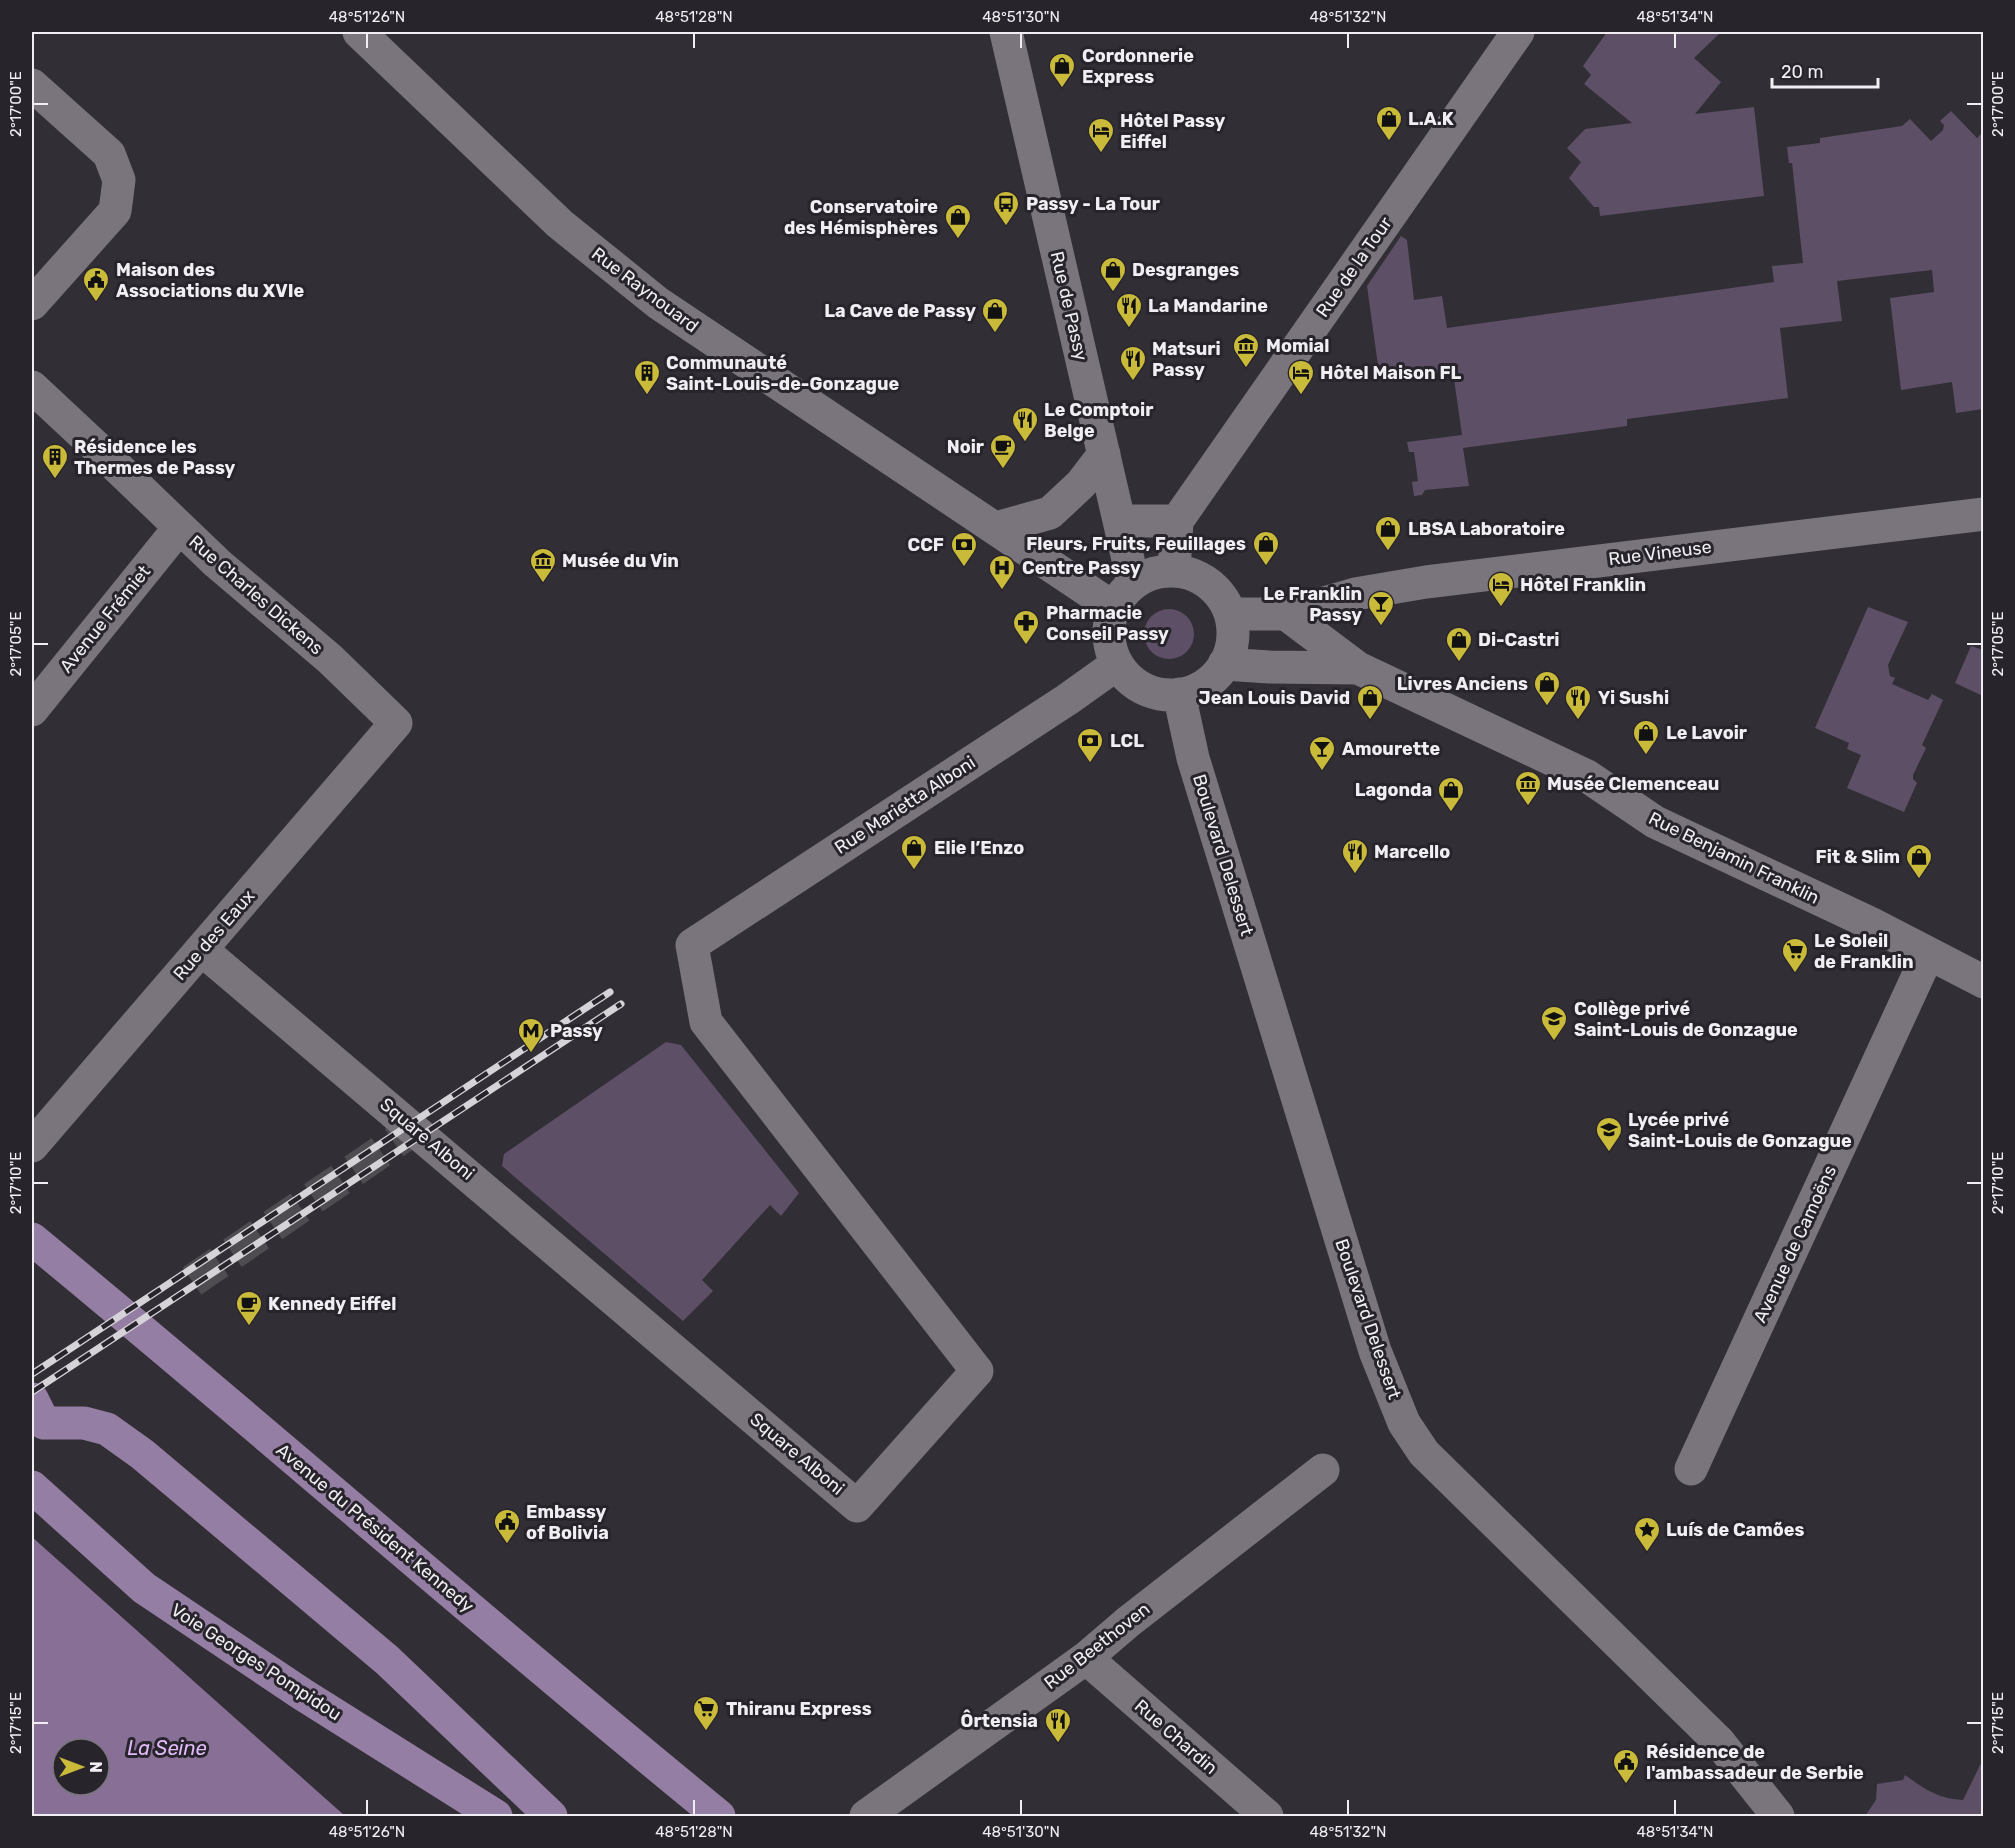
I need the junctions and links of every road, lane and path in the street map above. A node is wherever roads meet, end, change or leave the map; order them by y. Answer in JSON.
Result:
{"nodes":[{"id":1,"x":359,"y":32,"type":"edge"},
{"id":2,"x":1006,"y":32,"type":"edge"},
{"id":3,"x":1518,"y":32,"type":"edge"},
{"id":4,"x":32,"y":85,"type":"edge"},
{"id":5,"x":32,"y":304,"type":"edge"},
{"id":6,"x":32,"y":387,"type":"edge"},
{"id":7,"x":1104,"y":454,"type":"junction"},
{"id":8,"x":1983,"y":514,"type":"edge"},
{"id":9,"x":1119,"y":521,"type":"junction"},
{"id":10,"x":1178,"y":521,"type":"junction"},
{"id":11,"x":179,"y":528,"type":"junction"},
{"id":12,"x":996,"y":528,"type":"junction"},
{"id":13,"x":1174,"y":571,"type":"junction"},
{"id":14,"x":1133,"y":581,"type":"junction"},
{"id":15,"x":1114,"y":608,"type":"junction"},
{"id":16,"x":1231,"y":614,"type":"junction"},
{"id":17,"x":1286,"y":614,"type":"junction"},
{"id":18,"x":1117,"y":664,"type":"junction"},
{"id":19,"x":1224,"y":664,"type":"junction"},
{"id":20,"x":1358,"y":668,"type":"junction"},
{"id":21,"x":1179,"y":694,"type":"junction"},
{"id":22,"x":32,"y":710,"type":"edge"},
{"id":23,"x":396,"y":723,"type":"joint"},
{"id":24,"x":692,"y":945,"type":"joint"},
{"id":25,"x":202,"y":950,"type":"junction"},
{"id":26,"x":1928,"y":954,"type":"junction"},
{"id":27,"x":1983,"y":982,"type":"edge"},
{"id":28,"x":32,"y":1146,"type":"edge"},
{"id":29,"x":32,"y":1239,"type":"edge"},
{"id":30,"x":36,"y":1418,"type":"edge"},
{"id":31,"x":1691,"y":1469,"type":"dead end"},
{"id":32,"x":1323,"y":1470,"type":"dead end"},
{"id":33,"x":32,"y":1487,"type":"edge"},
{"id":34,"x":1086,"y":1658,"type":"junction"},
{"id":35,"x":496,"y":1816,"type":"edge"},
{"id":36,"x":551,"y":1816,"type":"edge"},
{"id":37,"x":719,"y":1816,"type":"edge"},
{"id":38,"x":866,"y":1816,"type":"edge"},
{"id":39,"x":1267,"y":1816,"type":"edge"},
{"id":40,"x":1777,"y":1816,"type":"edge"}],
"edges":[{"from":1,"to":12,"type":"street","name":"Rue Raynouard"},
{"from":2,"to":7,"type":"street","name":"Rue de Passy"},
{"from":3,"to":10,"type":"street","name":"Rue de la Tour"},
{"from":4,"to":5,"type":"street"},
{"from":6,"to":11,"type":"street","name":"Rue Charles Dickens"},
{"from":7,"to":9,"type":"street","name":"Rue de Passy"},
{"from":7,"to":12,"type":"street"},
{"from":8,"to":17,"type":"street","name":"Rue Vineuse"},
{"from":9,"to":10,"type":"street"},
{"from":9,"to":14,"type":"street","name":"Rue de Passy"},
{"from":10,"to":13,"type":"street"},
{"from":11,"to":22,"type":"street","name":"Avenue Frémiet"},
{"from":11,"to":23,"type":"street","name":"Rue Charles Dickens"},
{"from":12,"to":15,"type":"street","name":"Rue Raynouard"},
{"from":13,"to":14,"type":"street"},
{"from":13,"to":16,"type":"street"},
{"from":14,"to":15,"type":"street"},
{"from":15,"to":18,"type":"street"},
{"from":16,"to":17,"type":"street","name":"Rue Vineuse"},
{"from":16,"to":19,"type":"street"},
{"from":17,"to":20,"type":"street","name":"Rue Benjamin Franklin"},
{"from":18,"to":21,"type":"street"},
{"from":18,"to":24,"type":"street","name":"Rue Marietta Alboni"},
{"from":19,"to":20,"type":"street","name":"Rue Benjamin Franklin"},
{"from":19,"to":21,"type":"street"},
{"from":20,"to":26,"type":"street","name":"Rue Benjamin Franklin"},
{"from":21,"to":40,"type":"street","name":"Boulevard Delessert"},
{"from":23,"to":25,"type":"street","name":"Rue des Eaux"},
{"from":24,"to":25,"type":"street","name":"Square Alboni"},
{"from":25,"to":28,"type":"street","name":"Rue des Eaux"},
{"from":26,"to":27,"type":"street","name":"Rue Benjamin Franklin"},
{"from":26,"to":31,"type":"street","name":"Avenue de Camoëns"},
{"from":29,"to":37,"type":"main road","name":"Avenue du Président Kennedy"},
{"from":30,"to":36,"type":"main road"},
{"from":32,"to":34,"type":"street","name":"Rue Beethoven"},
{"from":33,"to":35,"type":"main road","name":"Voie Georges Pompidou"},
{"from":34,"to":38,"type":"street","name":"Rue Beethoven"},
{"from":34,"to":39,"type":"street","name":"Rue Chardin"}]}
